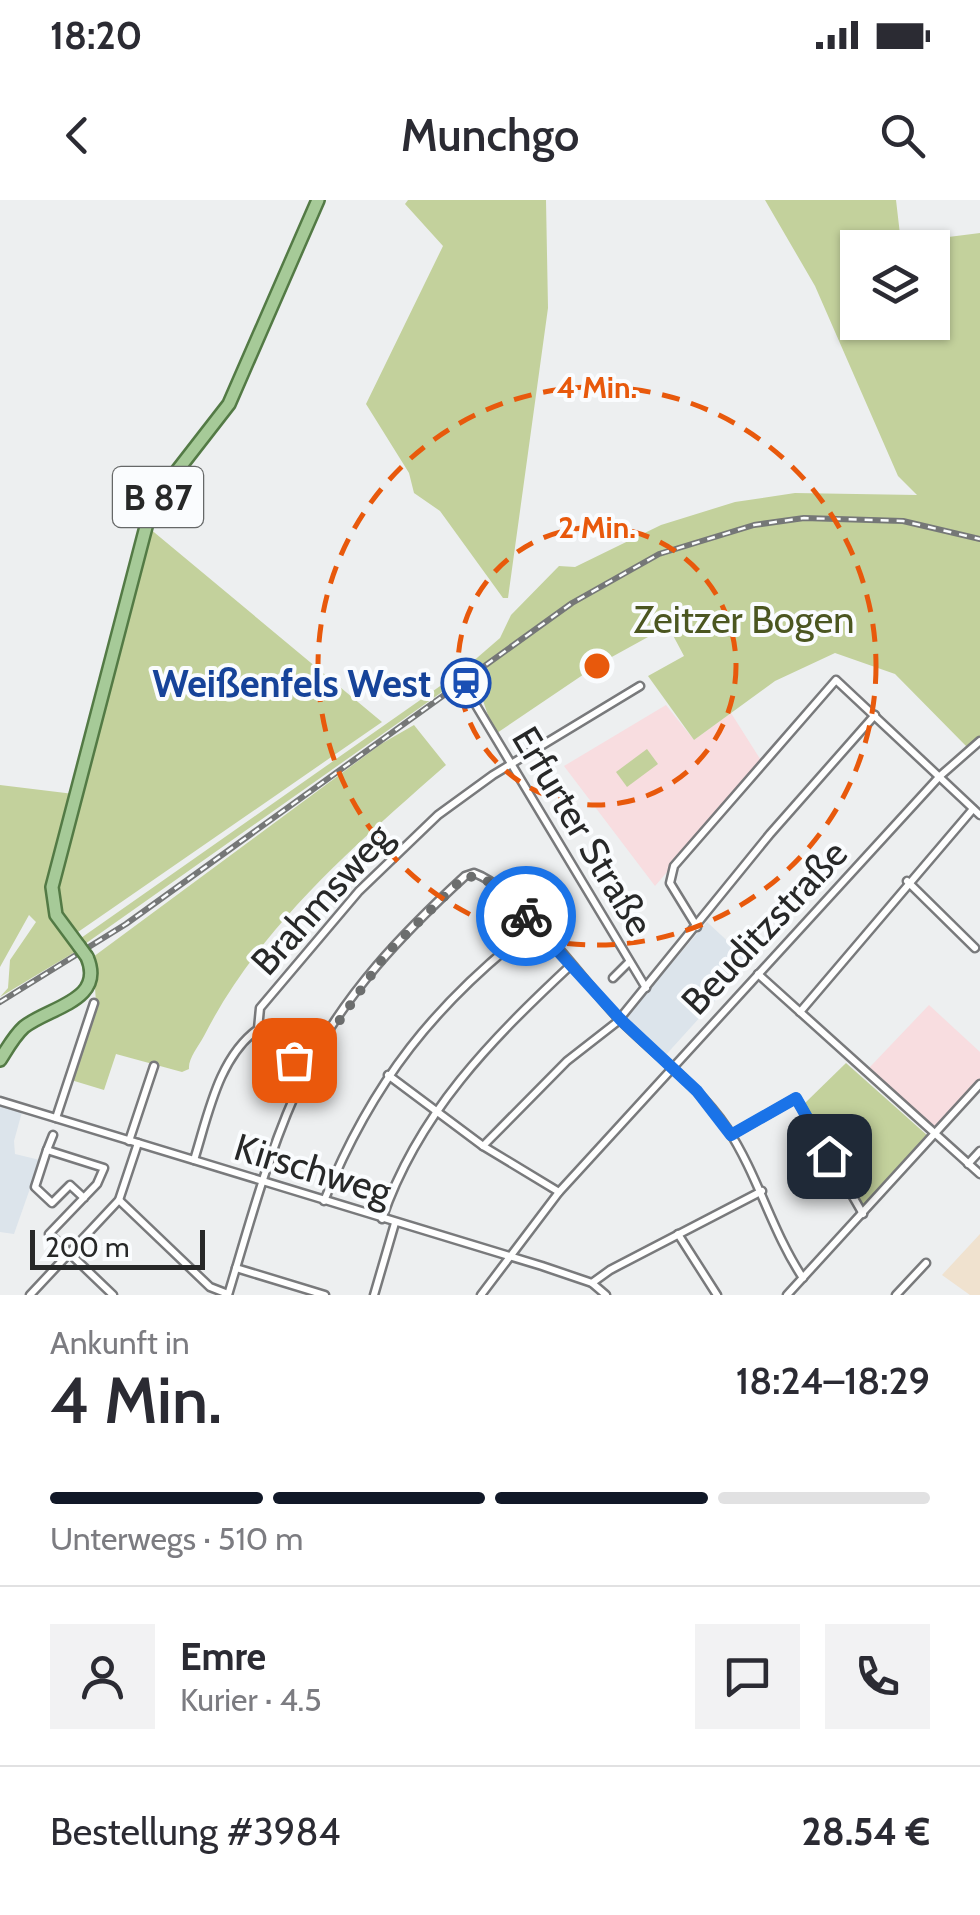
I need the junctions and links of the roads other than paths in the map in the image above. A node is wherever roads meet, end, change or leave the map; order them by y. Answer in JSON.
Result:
{"nodes":[{"id":1,"x":318,"y":200,"type":"edge"},
{"id":2,"x":640,"y":686,"type":"dead end"},
{"id":3,"x":474,"y":702,"type":"dead end"},
{"id":4,"x":875,"y":715,"type":"junction"},
{"id":5,"x":980,"y":741,"type":"edge"},
{"id":6,"x":512,"y":764,"type":"junction"},
{"id":7,"x":940,"y":776,"type":"junction"},
{"id":8,"x":977,"y":812,"type":"edge"},
{"id":9,"x":907,"y":881,"type":"junction"},
{"id":10,"x":536,"y":925,"type":"junction"},
{"id":11,"x":697,"y":927,"type":"junction"},
{"id":12,"x":975,"y":948,"type":"dead end"},
{"id":13,"x":630,"y":962,"type":"junction"},
{"id":14,"x":571,"y":965,"type":"junction"},
{"id":15,"x":758,"y":974,"type":"junction"},
{"id":16,"x":613,"y":978,"type":"dead end"},
{"id":17,"x":646,"y":988,"type":"junction"},
{"id":18,"x":94,"y":1003,"type":"dead end"},
{"id":19,"x":800,"y":1012,"type":"junction"},
{"id":20,"x":620,"y":1019,"type":"junction"},
{"id":21,"x":258,"y":1030,"type":"junction"},
{"id":22,"x":0,"y":1060,"type":"edge"},
{"id":23,"x":154,"y":1066,"type":"dead end"},
{"id":24,"x":307,"y":1067,"type":"junction"},
{"id":25,"x":671,"y":1068,"type":"junction"},
{"id":26,"x":388,"y":1075,"type":"junction"},
{"id":27,"x":980,"y":1084,"type":"edge"},
{"id":28,"x":0,"y":1100,"type":"edge"},
{"id":29,"x":436,"y":1111,"type":"junction"},
{"id":30,"x":56,"y":1125,"type":"junction"},
{"id":31,"x":731,"y":1135,"type":"junction"},
{"id":32,"x":934,"y":1135,"type":"junction"},
{"id":33,"x":133,"y":1142,"type":"junction"},
{"id":34,"x":483,"y":1146,"type":"junction"},
{"id":35,"x":47,"y":1150,"type":"junction"},
{"id":36,"x":980,"y":1151,"type":"edge"},
{"id":37,"x":194,"y":1160,"type":"junction"},
{"id":38,"x":968,"y":1164,"type":"junction"},
{"id":39,"x":980,"y":1174,"type":"edge"},
{"id":40,"x":262,"y":1182,"type":"junction"},
{"id":41,"x":762,"y":1191,"type":"junction"},
{"id":42,"x":559,"y":1192,"type":"junction"},
{"id":43,"x":84,"y":1198,"type":"junction"},
{"id":44,"x":119,"y":1200,"type":"junction"},
{"id":45,"x":324,"y":1201,"type":"junction"},
{"id":46,"x":862,"y":1214,"type":"junction"},
{"id":47,"x":382,"y":1219,"type":"junction"},
{"id":48,"x":395,"y":1223,"type":"junction"},
{"id":49,"x":678,"y":1234,"type":"junction"},
{"id":50,"x":63,"y":1247,"type":"junction"},
{"id":51,"x":509,"y":1258,"type":"junction"},
{"id":52,"x":926,"y":1263,"type":"dead end"},
{"id":53,"x":236,"y":1268,"type":"junction"},
{"id":54,"x":803,"y":1278,"type":"junction"},
{"id":55,"x":592,"y":1283,"type":"junction"},
{"id":56,"x":30,"y":1295,"type":"edge"},
{"id":57,"x":113,"y":1295,"type":"edge"},
{"id":58,"x":228,"y":1295,"type":"edge"},
{"id":59,"x":326,"y":1295,"type":"edge"},
{"id":60,"x":374,"y":1295,"type":"edge"},
{"id":61,"x":481,"y":1295,"type":"edge"},
{"id":62,"x":606,"y":1295,"type":"edge"},
{"id":63,"x":717,"y":1295,"type":"edge"},
{"id":64,"x":787,"y":1295,"type":"edge"},
{"id":65,"x":896,"y":1295,"type":"edge"}],
"edges":[{"from":1,"to":22,"type":"main road","number":"B 87"},
{"from":2,"to":6,"type":"street","name":"Brahmsweg"},
{"from":3,"to":6,"type":"street","name":"Erfurter Straße"},
{"from":4,"to":7,"type":"street"},
{"from":4,"to":11,"type":"street"},
{"from":4,"to":11,"type":"street"},
{"from":5,"to":7,"type":"street","name":"Beuditzstraße"},
{"from":6,"to":13,"type":"street","name":"Erfurter Straße"},
{"from":6,"to":21,"type":"street","name":"Brahmsweg"},
{"from":7,"to":8,"type":"street"},
{"from":7,"to":15,"type":"street","name":"Beuditzstraße"},
{"from":8,"to":9,"type":"street"},
{"from":9,"to":12,"type":"street"},
{"from":9,"to":19,"type":"street"},
{"from":10,"to":14,"type":"street"},
{"from":10,"to":24,"type":"street"},
{"from":10,"to":26,"type":"street"},
{"from":11,"to":17,"type":"street"},
{"from":13,"to":16,"type":"street"},
{"from":13,"to":17,"type":"street","name":"Erfurter Straße"},
{"from":14,"to":20,"type":"street"},
{"from":14,"to":29,"type":"street"},
{"from":15,"to":19,"type":"street"},
{"from":15,"to":25,"type":"street","name":"Beuditzstraße"},
{"from":17,"to":20,"type":"street"},
{"from":18,"to":30,"type":"street"},
{"from":19,"to":32,"type":"street"},
{"from":20,"to":25,"type":"street"},
{"from":20,"to":34,"type":"street"},
{"from":21,"to":24,"type":"street"},
{"from":21,"to":37,"type":"street","name":"Brahmsweg"},
{"from":23,"to":33,"type":"street"},
{"from":24,"to":40,"type":"street"},
{"from":25,"to":31,"type":"street"},
{"from":25,"to":42,"type":"street","name":"Beuditzstraße"},
{"from":26,"to":29,"type":"street"},
{"from":26,"to":45,"type":"street"},
{"from":27,"to":32,"type":"street"},
{"from":28,"to":30,"type":"street","name":"Kirschweg"},
{"from":29,"to":34,"type":"street"},
{"from":29,"to":47,"type":"street"},
{"from":30,"to":33,"type":"street","name":"Kirschweg"},
{"from":30,"to":35,"type":"street"},
{"from":31,"to":41,"type":"street"},
{"from":31,"to":46,"type":"street"},
{"from":32,"to":38,"type":"street"},
{"from":32,"to":46,"type":"street"},
{"from":33,"to":37,"type":"street","name":"Kirschweg"},
{"from":33,"to":44,"type":"street"},
{"from":34,"to":42,"type":"street"},
{"from":35,"to":43,"type":"street"},
{"from":35,"to":43,"type":"street"},
{"from":36,"to":38,"type":"street"},
{"from":37,"to":40,"type":"street","name":"Kirschweg"},
{"from":38,"to":39,"type":"street"},
{"from":40,"to":45,"type":"street","name":"Kirschweg"},
{"from":40,"to":53,"type":"street"},
{"from":41,"to":49,"type":"street"},
{"from":41,"to":54,"type":"street"},
{"from":42,"to":51,"type":"street","name":"Beuditzstraße"},
{"from":43,"to":50,"type":"street"},
{"from":44,"to":50,"type":"street"},
{"from":44,"to":58,"type":"street"},
{"from":45,"to":47,"type":"street","name":"Kirschweg"},
{"from":46,"to":54,"type":"street"},
{"from":47,"to":48,"type":"street","name":"Kirschweg"},
{"from":48,"to":51,"type":"street","name":"Kirschweg"},
{"from":48,"to":60,"type":"street"},
{"from":49,"to":55,"type":"street"},
{"from":49,"to":63,"type":"street"},
{"from":50,"to":56,"type":"street"},
{"from":50,"to":57,"type":"street"},
{"from":51,"to":55,"type":"street","name":"Kirschweg"},
{"from":51,"to":61,"type":"street","name":"Beuditzstraße"},
{"from":52,"to":65,"type":"street"},
{"from":53,"to":58,"type":"street"},
{"from":53,"to":59,"type":"street"},
{"from":54,"to":64,"type":"street"},
{"from":55,"to":62,"type":"street","name":"Kirschweg"}]}
